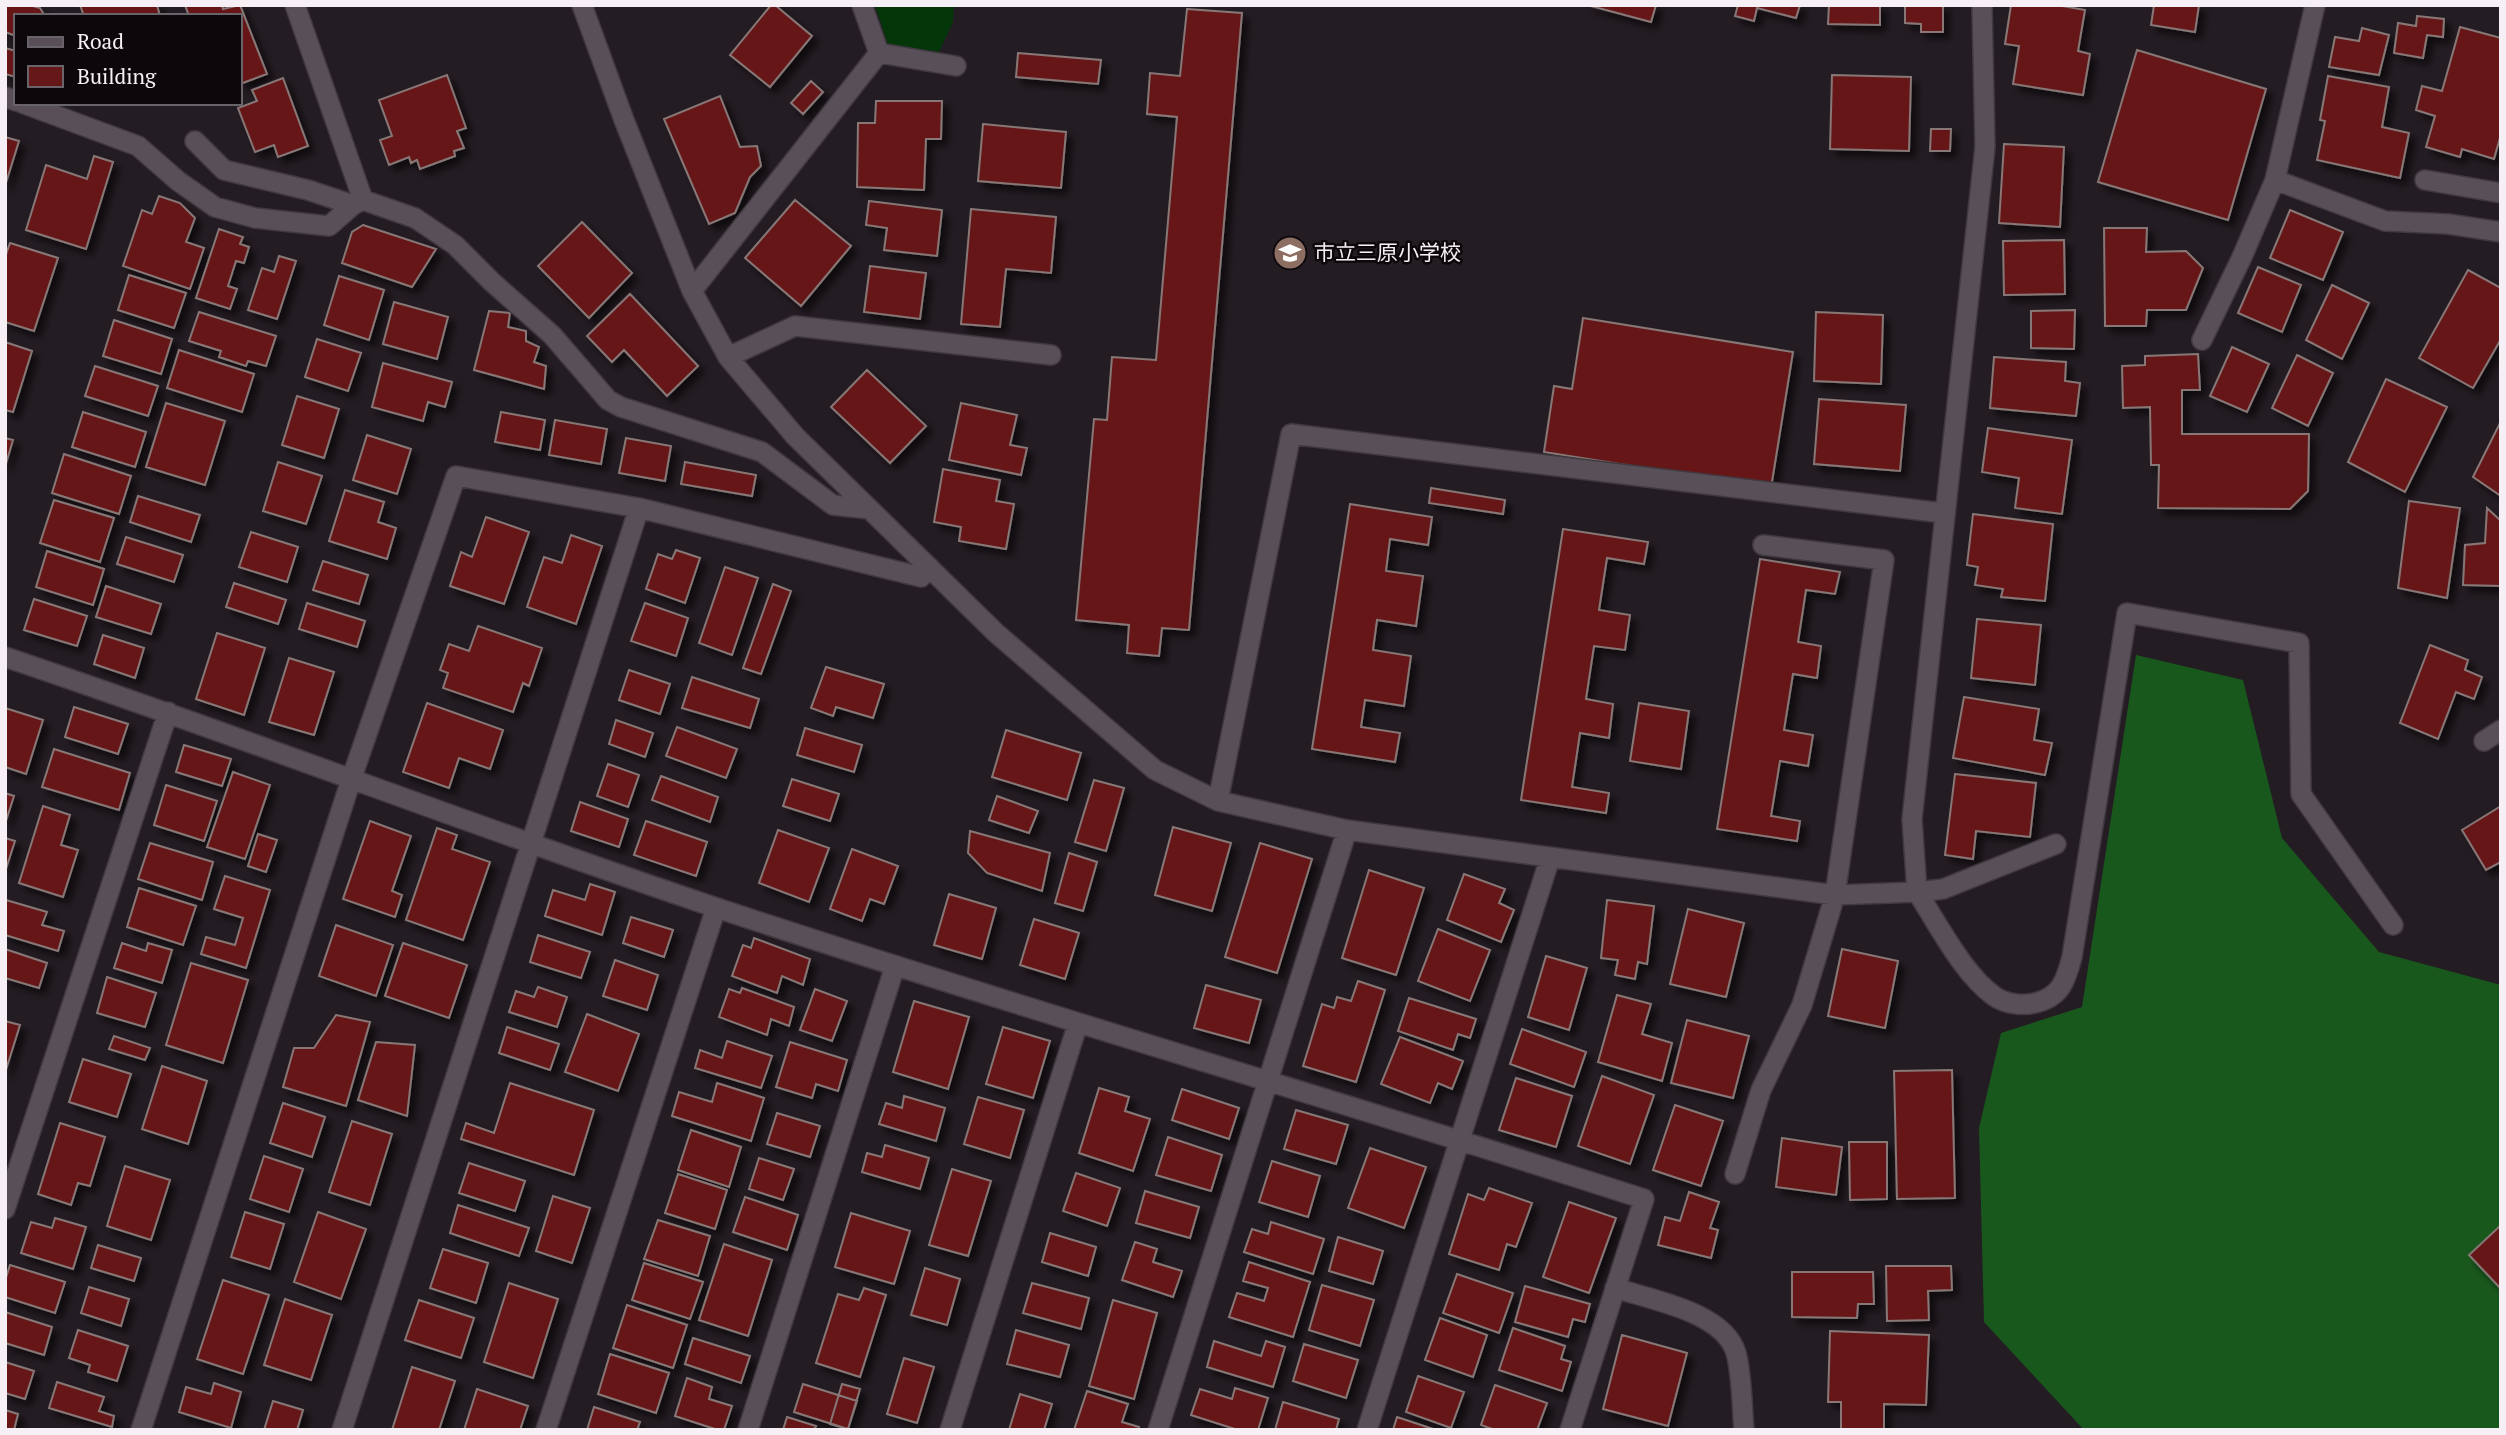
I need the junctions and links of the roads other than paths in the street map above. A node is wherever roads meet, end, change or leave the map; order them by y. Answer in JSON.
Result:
{"nodes":[{"id":1,"x":295,"y":5,"type":"edge"},
{"id":2,"x":582,"y":5,"type":"edge"},
{"id":3,"x":862,"y":5,"type":"edge"},
{"id":4,"x":1982,"y":5,"type":"edge"},
{"id":5,"x":2315,"y":5,"type":"edge"},
{"id":6,"x":879,"y":54,"type":"junction"},
{"id":7,"x":956,"y":66,"type":"dead end"},
{"id":8,"x":27,"y":105,"type":"edge"},
{"id":9,"x":195,"y":141,"type":"dead end"},
{"id":10,"x":2276,"y":180,"type":"junction"},
{"id":11,"x":2425,"y":180,"type":"dead end"},
{"id":12,"x":2501,"y":194,"type":"edge"},
{"id":13,"x":358,"y":202,"type":"junction"},
{"id":14,"x":2501,"y":232,"type":"edge"},
{"id":15,"x":692,"y":291,"type":"junction"},
{"id":16,"x":2202,"y":340,"type":"dead end"},
{"id":17,"x":1051,"y":355,"type":"dead end"},
{"id":18,"x":728,"y":357,"type":"junction"},
{"id":19,"x":639,"y":508,"type":"junction"},
{"id":20,"x":869,"y":509,"type":"junction"},
{"id":21,"x":1943,"y":513,"type":"junction"},
{"id":22,"x":1763,"y":545,"type":"dead end"},
{"id":23,"x":929,"y":567,"type":"junction"},
{"id":24,"x":5,"y":657,"type":"edge"},
{"id":25,"x":167,"y":712,"type":"junction"},
{"id":26,"x":2501,"y":730,"type":"edge"},
{"id":27,"x":2484,"y":741,"type":"dead end"},
{"id":28,"x":351,"y":780,"type":"junction"},
{"id":29,"x":1218,"y":801,"type":"junction"},
{"id":30,"x":1347,"y":830,"type":"junction"},
{"id":31,"x":530,"y":844,"type":"junction"},
{"id":32,"x":2056,"y":844,"type":"dead end"},
{"id":33,"x":1550,"y":858,"type":"junction"},
{"id":34,"x":1917,"y":892,"type":"junction"},
{"id":35,"x":1835,"y":895,"type":"junction"},
{"id":36,"x":716,"y":908,"type":"junction"},
{"id":37,"x":2393,"y":925,"type":"dead end"},
{"id":38,"x":895,"y":966,"type":"junction"},
{"id":39,"x":1078,"y":1023,"type":"junction"},
{"id":40,"x":1269,"y":1082,"type":"junction"},
{"id":41,"x":1459,"y":1139,"type":"junction"},
{"id":42,"x":1735,"y":1174,"type":"dead end"},
{"id":43,"x":5,"y":1209,"type":"edge"},
{"id":44,"x":1615,"y":1289,"type":"junction"},
{"id":45,"x":141,"y":1430,"type":"edge"},
{"id":46,"x":342,"y":1430,"type":"edge"},
{"id":47,"x":546,"y":1430,"type":"edge"},
{"id":48,"x":748,"y":1430,"type":"edge"},
{"id":49,"x":950,"y":1430,"type":"edge"},
{"id":50,"x":1158,"y":1430,"type":"edge"},
{"id":51,"x":1367,"y":1430,"type":"edge"},
{"id":52,"x":1570,"y":1430,"type":"edge"},
{"id":53,"x":1744,"y":1430,"type":"edge"}],
"edges":[{"from":1,"to":13,"type":"street"},
{"from":2,"to":15,"type":"street"},
{"from":3,"to":6,"type":"street"},
{"from":4,"to":21,"type":"street"},
{"from":5,"to":10,"type":"street"},
{"from":6,"to":7,"type":"street"},
{"from":6,"to":15,"type":"street"},
{"from":8,"to":13,"type":"street"},
{"from":9,"to":13,"type":"street"},
{"from":10,"to":14,"type":"street"},
{"from":10,"to":16,"type":"street"},
{"from":11,"to":12,"type":"street"},
{"from":13,"to":20,"type":"street"},
{"from":15,"to":18,"type":"street"},
{"from":17,"to":18,"type":"street"},
{"from":18,"to":20,"type":"street"},
{"from":19,"to":23,"type":"street"},
{"from":19,"to":28,"type":"street"},
{"from":19,"to":31,"type":"street"},
{"from":20,"to":23,"type":"street"},
{"from":21,"to":29,"type":"street"},
{"from":21,"to":34,"type":"street"},
{"from":22,"to":35,"type":"street"},
{"from":23,"to":29,"type":"street"},
{"from":24,"to":25,"type":"street"},
{"from":25,"to":28,"type":"street"},
{"from":25,"to":43,"type":"street"},
{"from":26,"to":27,"type":"street"},
{"from":28,"to":31,"type":"street"},
{"from":28,"to":45,"type":"street"},
{"from":29,"to":30,"type":"street"},
{"from":30,"to":33,"type":"street"},
{"from":30,"to":40,"type":"street"},
{"from":31,"to":36,"type":"street"},
{"from":31,"to":46,"type":"street"},
{"from":32,"to":34,"type":"street"},
{"from":33,"to":35,"type":"street"},
{"from":33,"to":41,"type":"street"},
{"from":34,"to":35,"type":"street"},
{"from":34,"to":37,"type":"street"},
{"from":35,"to":42,"type":"street"},
{"from":36,"to":38,"type":"street"},
{"from":36,"to":47,"type":"street"},
{"from":38,"to":39,"type":"street"},
{"from":38,"to":48,"type":"street"},
{"from":39,"to":40,"type":"street"},
{"from":39,"to":49,"type":"street"},
{"from":40,"to":41,"type":"street"},
{"from":40,"to":50,"type":"street"},
{"from":41,"to":44,"type":"street"},
{"from":41,"to":51,"type":"street"},
{"from":44,"to":52,"type":"street"},
{"from":44,"to":53,"type":"street"}]}
